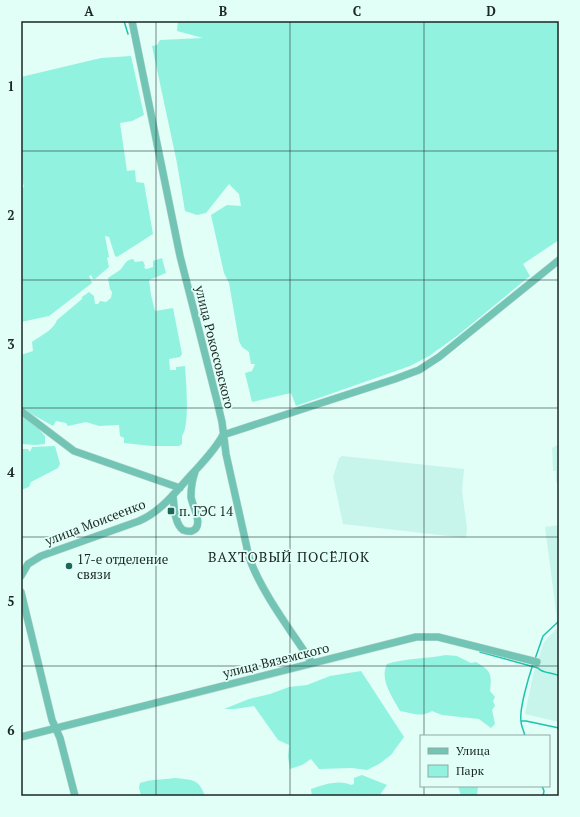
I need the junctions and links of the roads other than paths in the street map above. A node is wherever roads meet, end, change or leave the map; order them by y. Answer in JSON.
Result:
{"nodes":[{"id":1,"x":132,"y":21,"type":"edge"},
{"id":2,"x":559,"y":260,"type":"edge"},
{"id":3,"x":21,"y":411,"type":"edge"},
{"id":4,"x":223,"y":435,"type":"junction"},
{"id":5,"x":195,"y":470,"type":"junction"},
{"id":6,"x":180,"y":488,"type":"junction"},
{"id":7,"x":173,"y":494,"type":"junction"},
{"id":8,"x":21,"y":576,"type":"edge"},
{"id":9,"x":21,"y":592,"type":"edge"},
{"id":10,"x":537,"y":662,"type":"dead end"},
{"id":11,"x":312,"y":663,"type":"junction"},
{"id":12,"x":55,"y":728,"type":"junction"},
{"id":13,"x":21,"y":737,"type":"edge"},
{"id":14,"x":75,"y":796,"type":"edge"}],
"edges":[{"from":1,"to":4,"type":"street","name":"улица Рокоссовского"},
{"from":2,"to":4,"type":"street"},
{"from":3,"to":6,"type":"street"},
{"from":4,"to":5,"type":"street","name":"улица Моисеенко"},
{"from":4,"to":11,"type":"street","name":"улица Рокоссовского"},
{"from":5,"to":6,"type":"street","name":"улица Моисеенко"},
{"from":5,"to":7,"type":"street"},
{"from":6,"to":7,"type":"street","name":"улица Моисеенко"},
{"from":7,"to":8,"type":"street","name":"улица Моисеенко"},
{"from":9,"to":12,"type":"street"},
{"from":10,"to":11,"type":"street","name":"улица Вяземского"},
{"from":11,"to":12,"type":"street","name":"улица Вяземского"},
{"from":12,"to":13,"type":"street","name":"улица Вяземского"},
{"from":12,"to":14,"type":"street"}]}
